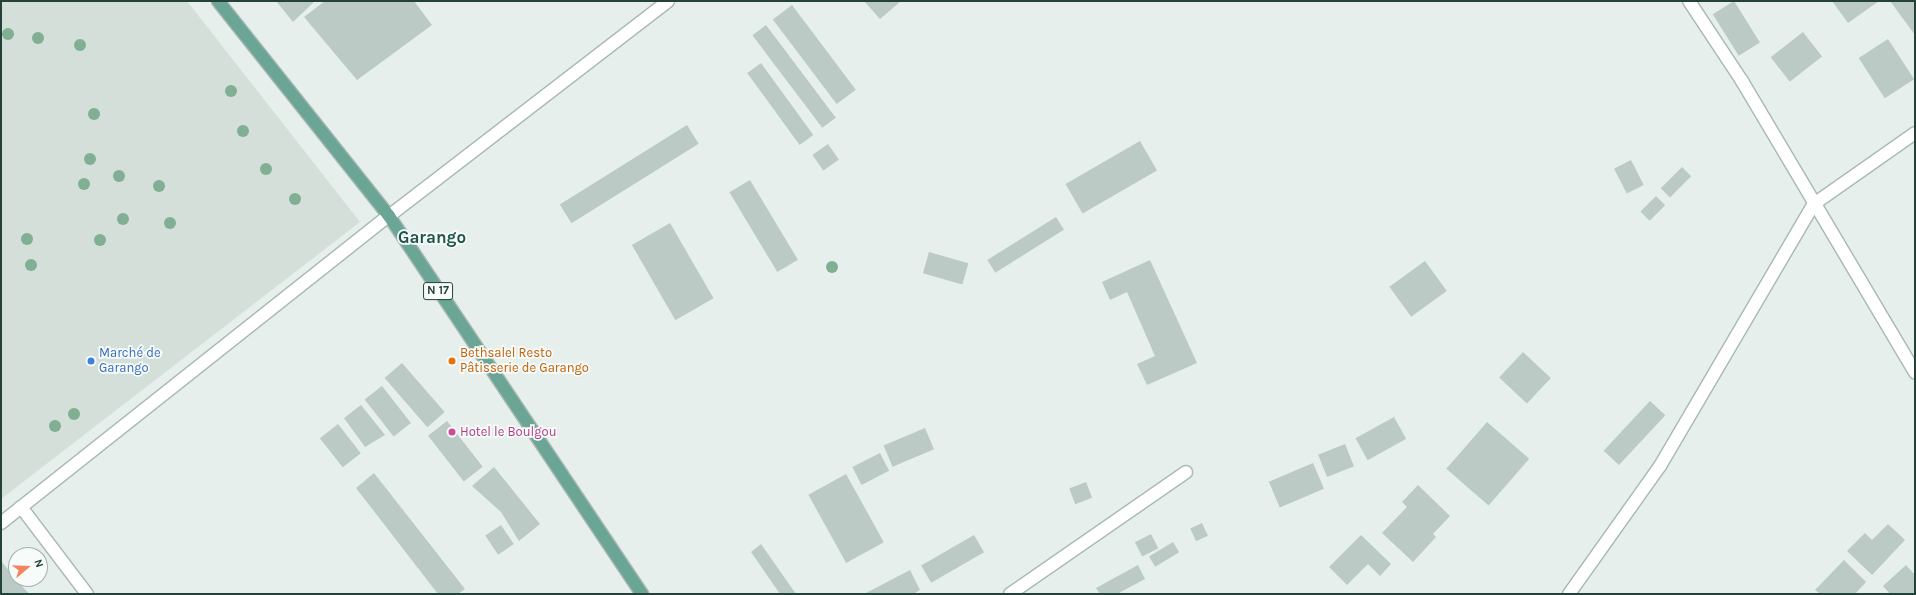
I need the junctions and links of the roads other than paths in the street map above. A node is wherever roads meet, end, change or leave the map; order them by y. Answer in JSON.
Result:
{"nodes":[{"id":1,"x":218,"y":1,"type":"edge"},
{"id":2,"x":668,"y":1,"type":"edge"},
{"id":3,"x":1689,"y":1,"type":"edge"},
{"id":4,"x":1915,"y":133,"type":"edge"},
{"id":5,"x":1814,"y":204,"type":"junction"},
{"id":6,"x":389,"y":216,"type":"junction"},
{"id":7,"x":1915,"y":372,"type":"edge"},
{"id":8,"x":1186,"y":472,"type":"dead end"},
{"id":9,"x":21,"y":507,"type":"junction"},
{"id":10,"x":1,"y":523,"type":"edge"},
{"id":11,"x":87,"y":594,"type":"edge"},
{"id":12,"x":642,"y":594,"type":"edge"},
{"id":13,"x":1010,"y":594,"type":"edge"},
{"id":14,"x":1569,"y":594,"type":"edge"}],
"edges":[{"from":1,"to":6,"type":"main road","number":"N 17"},
{"from":2,"to":6,"type":"street"},
{"from":3,"to":5,"type":"street"},
{"from":4,"to":5,"type":"street"},
{"from":5,"to":7,"type":"street"},
{"from":5,"to":14,"type":"street"},
{"from":6,"to":9,"type":"street"},
{"from":6,"to":12,"type":"main road","number":"N 17"},
{"from":8,"to":13,"type":"street"},
{"from":9,"to":10,"type":"street"},
{"from":9,"to":11,"type":"street"}]}
